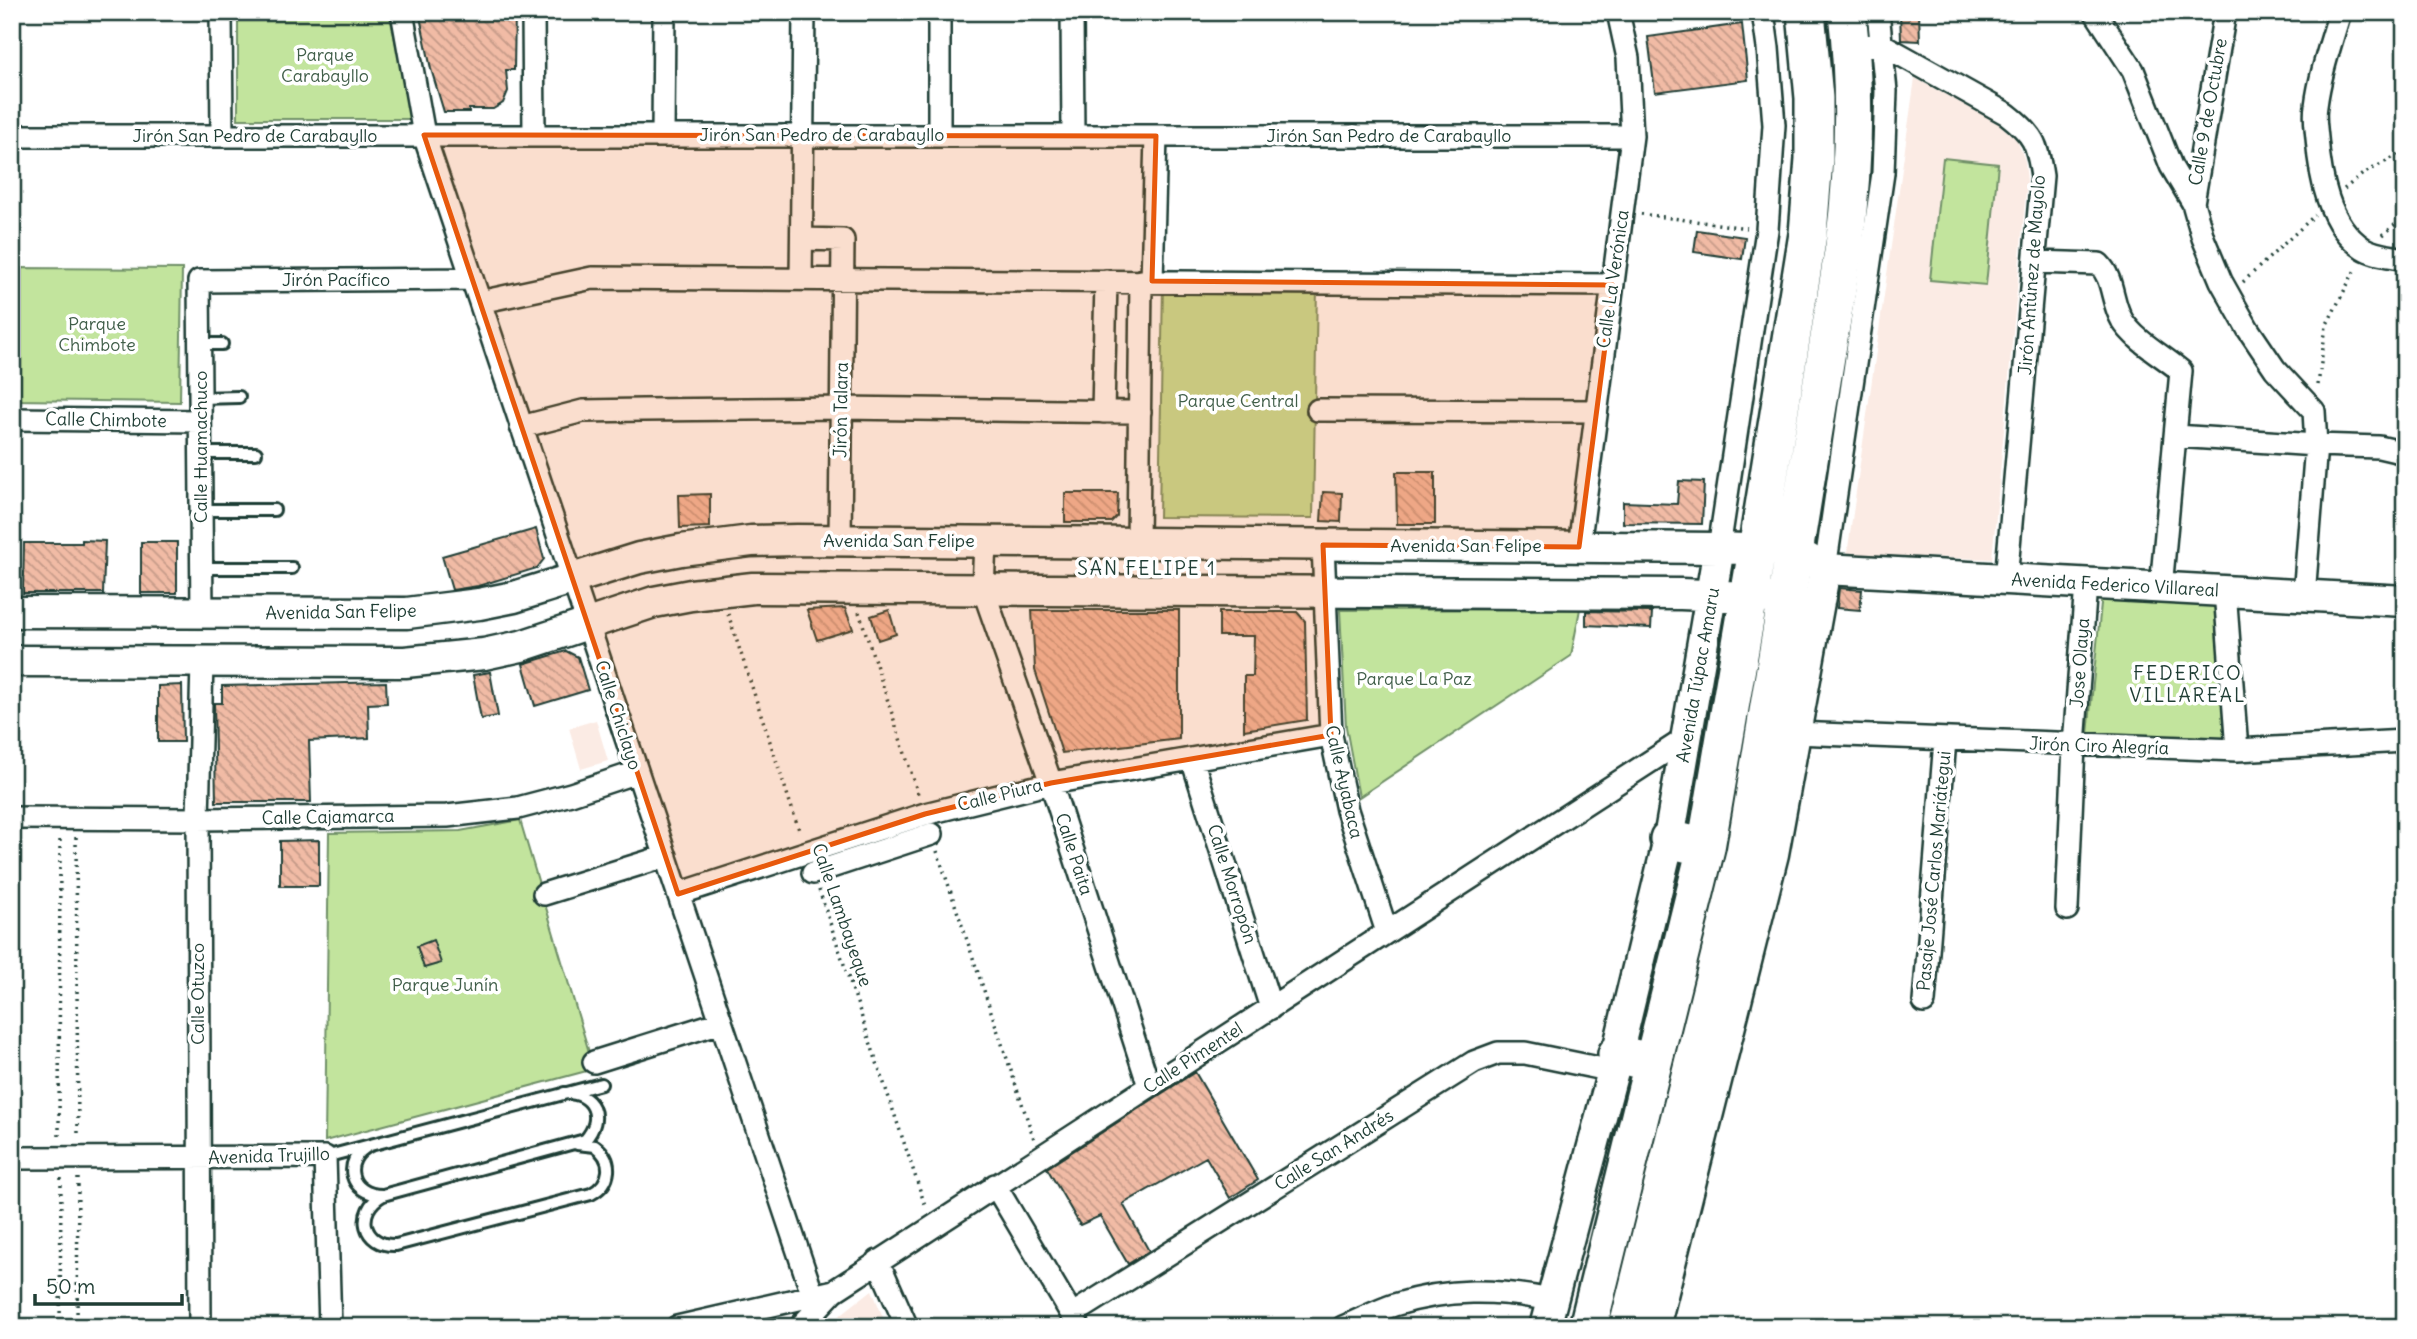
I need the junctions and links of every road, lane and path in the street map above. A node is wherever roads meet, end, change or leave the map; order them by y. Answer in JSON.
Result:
{"nodes":[{"id":1,"x":221,"y":12,"type":"edge"},
{"id":2,"x":402,"y":12,"type":"edge"},
{"id":3,"x":533,"y":12,"type":"edge"},
{"id":4,"x":664,"y":12,"type":"edge"},
{"id":5,"x":804,"y":12,"type":"edge"},
{"id":6,"x":939,"y":12,"type":"edge"},
{"id":7,"x":1072,"y":12,"type":"edge"},
{"id":8,"x":1618,"y":12,"type":"edge"},
{"id":9,"x":1763,"y":12,"type":"edge"},
{"id":10,"x":1806,"y":12,"type":"edge"},
{"id":11,"x":1878,"y":12,"type":"edge"},
{"id":12,"x":2095,"y":12,"type":"edge"},
{"id":13,"x":2225,"y":12,"type":"edge"},
{"id":14,"x":2340,"y":12,"type":"edge"},
{"id":15,"x":1860,"y":34,"type":"edge"},
{"id":16,"x":803,"y":134,"type":"junction"},
{"id":17,"x":424,"y":135,"type":"junction"},
{"id":18,"x":534,"y":135,"type":"junction"},
{"id":19,"x":663,"y":135,"type":"junction"},
{"id":20,"x":939,"y":135,"type":"junction"},
{"id":21,"x":12,"y":136,"type":"edge"},
{"id":22,"x":222,"y":136,"type":"junction"},
{"id":23,"x":1073,"y":136,"type":"junction"},
{"id":24,"x":1156,"y":136,"type":"junction"},
{"id":25,"x":1632,"y":136,"type":"junction"},
{"id":26,"x":2193,"y":203,"type":"junction"},
{"id":27,"x":1622,"y":212,"type":"junction"},
{"id":28,"x":1767,"y":230,"type":"junction"},
{"id":29,"x":802,"y":239,"type":"junction"},
{"id":30,"x":2366,"y":249,"type":"junction"},
{"id":31,"x":2405,"y":259,"type":"edge"},
{"id":32,"x":2035,"y":262,"type":"junction"},
{"id":33,"x":472,"y":279,"type":"junction"},
{"id":34,"x":801,"y":279,"type":"junction"},
{"id":35,"x":842,"y":279,"type":"junction"},
{"id":36,"x":199,"y":281,"type":"joint"},
{"id":37,"x":1105,"y":281,"type":"junction"},
{"id":38,"x":1147,"y":281,"type":"junction"},
{"id":39,"x":1613,"y":285,"type":"junction"},
{"id":40,"x":480,"y":302,"type":"junction"},
{"id":41,"x":200,"y":344,"type":"junction"},
{"id":42,"x":222,"y":344,"type":"dead end"},
{"id":43,"x":239,"y":397,"type":"dead end"},
{"id":44,"x":200,"y":398,"type":"junction"},
{"id":45,"x":841,"y":408,"type":"junction"},
{"id":46,"x":1318,"y":410,"type":"dead end"},
{"id":47,"x":1596,"y":411,"type":"junction"},
{"id":48,"x":2314,"y":411,"type":"junction"},
{"id":49,"x":1103,"y":412,"type":"junction"},
{"id":50,"x":1140,"y":412,"type":"junction"},
{"id":51,"x":12,"y":419,"type":"edge"},
{"id":52,"x":200,"y":421,"type":"junction"},
{"id":53,"x":522,"y":427,"type":"junction"},
{"id":54,"x":2175,"y":436,"type":"junction"},
{"id":55,"x":2316,"y":445,"type":"junction"},
{"id":56,"x":201,"y":453,"type":"junction"},
{"id":57,"x":256,"y":453,"type":"dead end"},
{"id":58,"x":2405,"y":453,"type":"edge"},
{"id":59,"x":201,"y":510,"type":"junction"},
{"id":60,"x":274,"y":510,"type":"dead end"},
{"id":61,"x":840,"y":541,"type":"junction"},
{"id":62,"x":985,"y":542,"type":"junction"},
{"id":63,"x":1138,"y":543,"type":"junction"},
{"id":64,"x":1323,"y":545,"type":"junction"},
{"id":65,"x":1579,"y":547,"type":"junction"},
{"id":66,"x":1719,"y":548,"type":"junction"},
{"id":67,"x":1757,"y":550,"type":"junction"},
{"id":68,"x":1810,"y":560,"type":"junction"},
{"id":69,"x":202,"y":568,"type":"junction"},
{"id":70,"x":292,"y":568,"type":"dead end"},
{"id":71,"x":573,"y":579,"type":"junction"},
{"id":72,"x":2006,"y":580,"type":"junction"},
{"id":73,"x":2086,"y":584,"type":"junction"},
{"id":74,"x":2161,"y":588,"type":"junction"},
{"id":75,"x":983,"y":589,"type":"junction"},
{"id":76,"x":2225,"y":591,"type":"junction"},
{"id":77,"x":1324,"y":592,"type":"junction"},
{"id":78,"x":1713,"y":594,"type":"junction"},
{"id":79,"x":1749,"y":596,"type":"junction"},
{"id":80,"x":2304,"y":596,"type":"junction"},
{"id":81,"x":1787,"y":598,"type":"junction"},
{"id":82,"x":2405,"y":601,"type":"edge"},
{"id":83,"x":12,"y":612,"type":"edge"},
{"id":84,"x":728,"y":612,"type":"dead end"},
{"id":85,"x":202,"y":613,"type":"junction"},
{"id":86,"x":588,"y":624,"type":"junction"},
{"id":87,"x":12,"y":661,"type":"edge"},
{"id":88,"x":202,"y":662,"type":"junction"},
{"id":89,"x":1794,"y":733,"type":"junction"},
{"id":90,"x":1331,"y":735,"type":"junction"},
{"id":91,"x":1688,"y":737,"type":"junction"},
{"id":92,"x":1945,"y":740,"type":"junction"},
{"id":93,"x":2405,"y":741,"type":"edge"},
{"id":94,"x":2074,"y":745,"type":"junction"},
{"id":95,"x":2237,"y":750,"type":"junction"},
{"id":96,"x":1192,"y":759,"type":"junction"},
{"id":97,"x":638,"y":772,"type":"junction"},
{"id":98,"x":1051,"y":783,"type":"junction"},
{"id":99,"x":12,"y":818,"type":"edge"},
{"id":100,"x":198,"y":819,"type":"junction"},
{"id":101,"x":932,"y":834,"type":"dead end"},
{"id":102,"x":60,"y":836,"type":"dead end"},
{"id":103,"x":76,"y":836,"type":"dead end"},
{"id":104,"x":1669,"y":839,"type":"junction"},
{"id":105,"x":1706,"y":848,"type":"junction"},
{"id":106,"x":806,"y":852,"type":"junction"},
{"id":107,"x":666,"y":856,"type":"junction"},
{"id":108,"x":813,"y":873,"type":"joint"},
{"id":109,"x":544,"y":894,"type":"dead end"},
{"id":110,"x":678,"y":894,"type":"junction"},
{"id":111,"x":2067,"y":909,"type":"dead end"},
{"id":112,"x":1387,"y":932,"type":"junction"},
{"id":113,"x":1924,"y":1002,"type":"dead end"},
{"id":114,"x":1271,"y":1008,"type":"junction"},
{"id":115,"x":721,"y":1022,"type":"junction"},
{"id":116,"x":1716,"y":1026,"type":"junction"},
{"id":117,"x":594,"y":1062,"type":"dead end"},
{"id":118,"x":1615,"y":1063,"type":"junction"},
{"id":119,"x":1653,"y":1063,"type":"junction"},
{"id":120,"x":601,"y":1084,"type":"dead end"},
{"id":121,"x":1149,"y":1086,"type":"junction"},
{"id":122,"x":564,"y":1093,"type":"junction"},
{"id":123,"x":59,"y":1136,"type":"dead end"},
{"id":124,"x":78,"y":1136,"type":"dead end"},
{"id":125,"x":577,"y":1144,"type":"junction"},
{"id":126,"x":370,"y":1145,"type":"junction"},
{"id":127,"x":325,"y":1157,"type":"junction"},
{"id":128,"x":12,"y":1158,"type":"edge"},
{"id":129,"x":198,"y":1158,"type":"junction"},
{"id":130,"x":61,"y":1172,"type":"dead end"},
{"id":131,"x":78,"y":1172,"type":"dead end"},
{"id":132,"x":995,"y":1185,"type":"junction"},
{"id":133,"x":383,"y":1195,"type":"junction"},
{"id":134,"x":1671,"y":1208,"type":"junction"},
{"id":135,"x":932,"y":1227,"type":"junction"},
{"id":136,"x":878,"y":1262,"type":"junction"},
{"id":137,"x":823,"y":1293,"type":"junction"},
{"id":138,"x":1548,"y":1314,"type":"edge"},
{"id":139,"x":1076,"y":1321,"type":"edge"},
{"id":140,"x":60,"y":1327,"type":"edge"},
{"id":141,"x":77,"y":1327,"type":"edge"},
{"id":142,"x":200,"y":1327,"type":"edge"},
{"id":143,"x":330,"y":1327,"type":"edge"},
{"id":144,"x":677,"y":1327,"type":"edge"},
{"id":145,"x":800,"y":1327,"type":"edge"},
{"id":146,"x":907,"y":1327,"type":"edge"},
{"id":147,"x":1343,"y":1327,"type":"edge"},
{"id":148,"x":1588,"y":1327,"type":"edge"},
{"id":149,"x":1628,"y":1327,"type":"edge"},
{"id":150,"x":1654,"y":1327,"type":"edge"}],
"edges":[{"from":1,"to":22,"type":"street"},
{"from":2,"to":17,"type":"street","name":"Calle Chiclayo"},
{"from":3,"to":18,"type":"street"},
{"from":4,"to":19,"type":"street"},
{"from":5,"to":16,"type":"street"},
{"from":6,"to":20,"type":"street"},
{"from":7,"to":23,"type":"street"},
{"from":8,"to":25,"type":"street","name":"Calle La Verónica"},
{"from":9,"to":28,"type":"street","name":"Avenida Túpac Amaru"},
{"from":10,"to":67,"type":"highway","name":"Avenida Túpac Amaru"},
{"from":11,"to":15,"type":"street"},
{"from":12,"to":26,"type":"street"},
{"from":13,"to":26,"type":"street","name":"Calle 9 de Octubre"},
{"from":14,"to":30,"type":"street"},
{"from":15,"to":32,"type":"street","name":"Jirón Antúnez de Mayolo"},
{"from":15,"to":68,"type":"highway"},
{"from":16,"to":19,"type":"street","name":"Jirón San Pedro de Carabayllo"},
{"from":16,"to":20,"type":"street","name":"Jirón San Pedro de Carabayllo"},
{"from":16,"to":29,"type":"street"},
{"from":17,"to":18,"type":"street","name":"Jirón San Pedro de Carabayllo"},
{"from":17,"to":22,"type":"street","name":"Jirón San Pedro de Carabayllo"},
{"from":17,"to":33,"type":"street","name":"Calle Chiclayo"},
{"from":18,"to":19,"type":"street","name":"Jirón San Pedro de Carabayllo"},
{"from":20,"to":23,"type":"street","name":"Jirón San Pedro de Carabayllo"},
{"from":21,"to":22,"type":"street","name":"Jirón San Pedro de Carabayllo"},
{"from":23,"to":24,"type":"street","name":"Jirón San Pedro de Carabayllo"},
{"from":24,"to":25,"type":"street","name":"Jirón San Pedro de Carabayllo"},
{"from":24,"to":38,"type":"street"},
{"from":25,"to":27,"type":"street","name":"Calle La Verónica"},
{"from":26,"to":48,"type":"street","name":"Calle 9 de Octubre"},
{"from":27,"to":28,"type":"path"},
{"from":27,"to":39,"type":"street","name":"Calle La Verónica"},
{"from":28,"to":66,"type":"street","name":"Avenida Túpac Amaru"},
{"from":29,"to":34,"type":"street"},
{"from":29,"to":35,"type":"street","name":"Jirón Talara"},
{"from":30,"to":31,"type":"street"},
{"from":30,"to":48,"type":"path"},
{"from":32,"to":54,"type":"street"},
{"from":32,"to":72,"type":"street","name":"Jirón Antúnez de Mayolo"},
{"from":33,"to":36,"type":"street","name":"Jirón Pacífico"},
{"from":33,"to":40,"type":"street","name":"Calle Chiclayo"},
{"from":34,"to":35,"type":"street"},
{"from":34,"to":40,"type":"street"},
{"from":35,"to":37,"type":"street"},
{"from":35,"to":45,"type":"street","name":"Jirón Talara"},
{"from":36,"to":41,"type":"street","name":"Calle Huamachuco"},
{"from":37,"to":38,"type":"street"},
{"from":37,"to":49,"type":"street"},
{"from":38,"to":39,"type":"street"},
{"from":38,"to":50,"type":"street"},
{"from":39,"to":47,"type":"street","name":"Calle La Verónica"},
{"from":40,"to":53,"type":"street","name":"Calle Chiclayo"},
{"from":41,"to":42,"type":"lane"},
{"from":41,"to":44,"type":"street","name":"Calle Huamachuco"},
{"from":43,"to":44,"type":"lane"},
{"from":44,"to":52,"type":"street","name":"Calle Huamachuco"},
{"from":45,"to":49,"type":"street"},
{"from":45,"to":53,"type":"street"},
{"from":45,"to":61,"type":"street","name":"Jirón Talara"},
{"from":46,"to":47,"type":"street"},
{"from":47,"to":65,"type":"street","name":"Calle La Verónica"},
{"from":48,"to":55,"type":"street"},
{"from":49,"to":50,"type":"street"},
{"from":50,"to":63,"type":"street"},
{"from":51,"to":52,"type":"street","name":"Calle Chimbote"},
{"from":52,"to":56,"type":"street","name":"Calle Huamachuco"},
{"from":53,"to":71,"type":"street","name":"Calle Chiclayo"},
{"from":54,"to":55,"type":"street"},
{"from":54,"to":74,"type":"street"},
{"from":55,"to":58,"type":"street"},
{"from":55,"to":80,"type":"street"},
{"from":56,"to":57,"type":"lane"},
{"from":56,"to":59,"type":"street","name":"Calle Huamachuco"},
{"from":59,"to":60,"type":"lane"},
{"from":59,"to":69,"type":"street","name":"Calle Huamachuco"},
{"from":61,"to":62,"type":"main road","name":"Avenida San Felipe"},
{"from":61,"to":71,"type":"main road","name":"Avenida San Felipe"},
{"from":62,"to":63,"type":"main road","name":"Avenida San Felipe"},
{"from":62,"to":75,"type":"street","name":"Calle Paita"},
{"from":63,"to":64,"type":"main road","name":"Avenida San Felipe"},
{"from":64,"to":65,"type":"main road","name":"Avenida San Felipe"},
{"from":64,"to":77,"type":"street","name":"Calle Ayabaca"},
{"from":65,"to":66,"type":"main road","name":"Avenida San Felipe"},
{"from":66,"to":67,"type":"main road","name":"Avenida San Felipe"},
{"from":66,"to":78,"type":"main road","name":"Avenida Túpac Amaru"},
{"from":67,"to":68,"type":"main road","name":"Avenida San Felipe"},
{"from":67,"to":79,"type":"highway","name":"Avenida Túpac Amaru"},
{"from":68,"to":72,"type":"main road","name":"Avenida Federico Villareal"},
{"from":68,"to":81,"type":"highway"},
{"from":68,"to":89,"type":"main road"},
{"from":69,"to":70,"type":"lane"},
{"from":69,"to":85,"type":"street","name":"Calle Huamachuco"},
{"from":71,"to":85,"type":"main road","name":"Avenida San Felipe"},
{"from":71,"to":86,"type":"street","name":"Calle Chiclayo"},
{"from":72,"to":73,"type":"main road","name":"Avenida Federico Villareal"},
{"from":73,"to":74,"type":"main road","name":"Avenida Federico Villareal"},
{"from":73,"to":94,"type":"street","name":"Jose Olaya"},
{"from":74,"to":76,"type":"main road","name":"Avenida Federico Villareal"},
{"from":75,"to":77,"type":"main road"},
{"from":75,"to":86,"type":"main road"},
{"from":75,"to":98,"type":"street","name":"Calle Paita"},
{"from":76,"to":80,"type":"main road","name":"Avenida Federico Villareal"},
{"from":76,"to":95,"type":"street"},
{"from":77,"to":78,"type":"main road"},
{"from":77,"to":90,"type":"street","name":"Calle Ayabaca"},
{"from":78,"to":79,"type":"main road"},
{"from":78,"to":91,"type":"main road","name":"Avenida Túpac Amaru"},
{"from":79,"to":81,"type":"main road"},
{"from":79,"to":105,"type":"highway","name":"Avenida Túpac Amaru"},
{"from":80,"to":82,"type":"main road","name":"Avenida Federico Villareal"},
{"from":81,"to":116,"type":"highway"},
{"from":83,"to":85,"type":"main road","name":"Avenida San Felipe"},
{"from":84,"to":106,"type":"path","name":"Calle Lambayeque"},
{"from":86,"to":88,"type":"main road"},
{"from":86,"to":97,"type":"street","name":"Calle Chiclayo"},
{"from":87,"to":88,"type":"main road"},
{"from":88,"to":100,"type":"street","name":"Calle Otuzco"},
{"from":89,"to":92,"type":"street","name":"Jirón Ciro Alegría"},
{"from":89,"to":116,"type":"main road"},
{"from":90,"to":96,"type":"street","name":"Calle Piura"},
{"from":90,"to":112,"type":"street","name":"Calle Ayabaca"},
{"from":91,"to":104,"type":"main road","name":"Avenida Túpac Amaru"},
{"from":91,"to":112,"type":"street","name":"Calle Pimentel"},
{"from":92,"to":94,"type":"street","name":"Jirón Ciro Alegría"},
{"from":92,"to":113,"type":"street","name":"Pasaje José Carlos Mariátegui"},
{"from":93,"to":95,"type":"street","name":"Jirón Ciro Alegría"},
{"from":94,"to":95,"type":"street","name":"Jirón Ciro Alegría"},
{"from":94,"to":111,"type":"street","name":"Jose Olaya"},
{"from":96,"to":98,"type":"street","name":"Calle Piura"},
{"from":96,"to":114,"type":"street","name":"Calle Morropón"},
{"from":97,"to":100,"type":"street","name":"Calle Cajamarca"},
{"from":97,"to":107,"type":"street","name":"Calle Chiclayo"},
{"from":98,"to":106,"type":"street","name":"Calle Piura"},
{"from":98,"to":121,"type":"street","name":"Calle Paita"},
{"from":99,"to":100,"type":"street","name":"Calle Cajamarca"},
{"from":100,"to":129,"type":"street","name":"Calle Otuzco"},
{"from":101,"to":108,"type":"street"},
{"from":102,"to":123,"type":"path"},
{"from":103,"to":124,"type":"path"},
{"from":104,"to":105,"type":"highway"},
{"from":104,"to":118,"type":"main road","name":"Avenida Túpac Amaru"},
{"from":105,"to":119,"type":"highway","name":"Avenida Túpac Amaru"},
{"from":106,"to":110,"type":"street","name":"Calle Piura"},
{"from":107,"to":109,"type":"street"},
{"from":107,"to":110,"type":"street","name":"Calle Chiclayo"},
{"from":108,"to":135,"type":"path","name":"Calle Lambayeque"},
{"from":110,"to":115,"type":"street","name":"Calle Chiclayo"},
{"from":112,"to":114,"type":"street","name":"Calle Pimentel"},
{"from":114,"to":121,"type":"street","name":"Calle Pimentel"},
{"from":115,"to":117,"type":"street"},
{"from":115,"to":137,"type":"street","name":"Calle Chiclayo"},
{"from":116,"to":134,"type":"highway"},
{"from":118,"to":119,"type":"highway"},
{"from":118,"to":138,"type":"main road","name":"Avenida Túpac Amaru"},
{"from":118,"to":139,"type":"street","name":"Calle San Andrés"},
{"from":119,"to":148,"type":"highway","name":"Avenida Túpac Amaru"},
{"from":120,"to":122,"type":"lane","name":"Avenida Trujillo"},
{"from":121,"to":132,"type":"street","name":"Calle Pimentel"},
{"from":122,"to":125,"type":"lane"},
{"from":122,"to":126,"type":"lane","name":"Avenida Trujillo"},
{"from":125,"to":133,"type":"lane"},
{"from":125,"to":133,"type":"lane"},
{"from":126,"to":127,"type":"lane","name":"Avenida Trujillo"},
{"from":126,"to":133,"type":"lane"},
{"from":127,"to":129,"type":"street","name":"Avenida Trujillo"},
{"from":127,"to":143,"type":"street"},
{"from":128,"to":129,"type":"street","name":"Avenida Trujillo"},
{"from":129,"to":142,"type":"street","name":"Calle Otuzco"},
{"from":130,"to":140,"type":"path"},
{"from":131,"to":141,"type":"path"},
{"from":132,"to":135,"type":"street","name":"Calle Pimentel"},
{"from":132,"to":139,"type":"street"},
{"from":134,"to":149,"type":"highway"},
{"from":134,"to":150,"type":"main road"},
{"from":135,"to":136,"type":"street","name":"Calle Pimentel"},
{"from":136,"to":137,"type":"street","name":"Calle Pimentel"},
{"from":136,"to":146,"type":"street"},
{"from":137,"to":144,"type":"street","name":"Calle Pimentel"},
{"from":137,"to":145,"type":"street"},
{"from":138,"to":147,"type":"street"}]}
